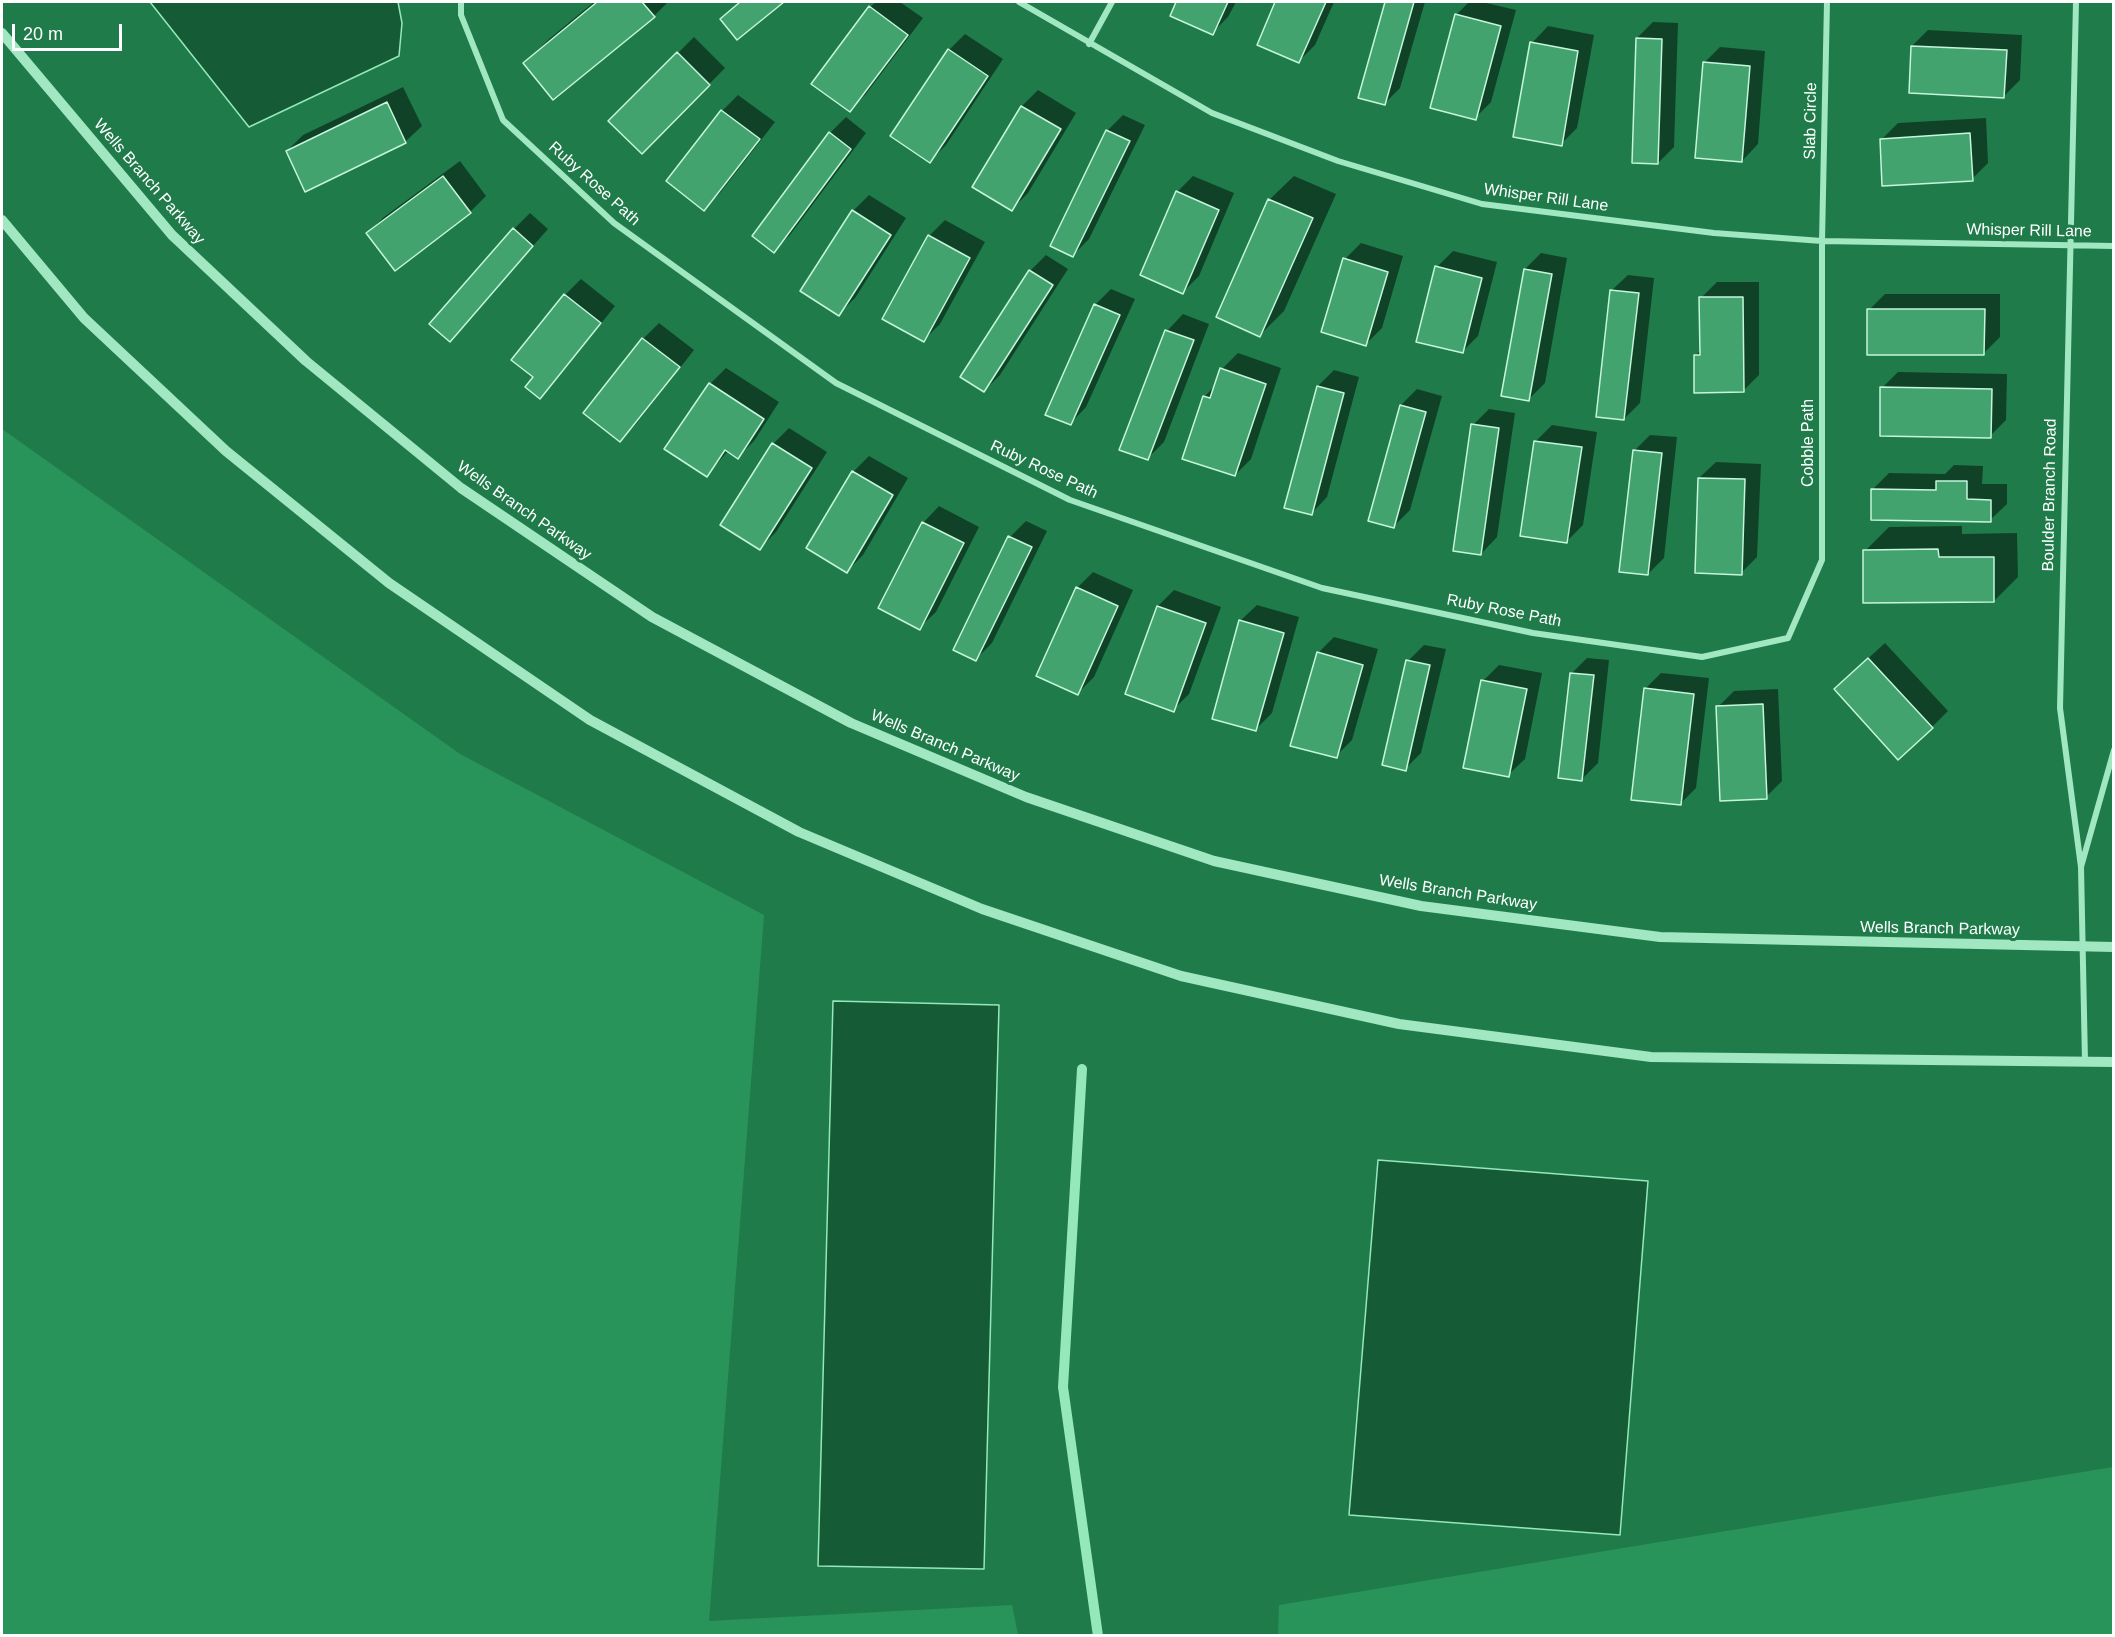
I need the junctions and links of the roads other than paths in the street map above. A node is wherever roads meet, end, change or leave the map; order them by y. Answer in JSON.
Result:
{"nodes":[{"id":1,"x":462,"y":2,"type":"edge"},
{"id":2,"x":1019,"y":2,"type":"edge"},
{"id":3,"x":1112,"y":2,"type":"edge"},
{"id":4,"x":1827,"y":2,"type":"edge"},
{"id":5,"x":2076,"y":2,"type":"edge"},
{"id":6,"x":2,"y":33,"type":"edge"},
{"id":7,"x":1089,"y":44,"type":"junction"},
{"id":8,"x":2,"y":220,"type":"edge"},
{"id":9,"x":1822,"y":241,"type":"junction"},
{"id":10,"x":2069,"y":245,"type":"junction"},
{"id":11,"x":2114,"y":246,"type":"edge"},
{"id":12,"x":1788,"y":638,"type":"joint"},
{"id":13,"x":2114,"y":750,"type":"edge"},
{"id":14,"x":2081,"y":867,"type":"junction"},
{"id":15,"x":2083,"y":947,"type":"junction"},
{"id":16,"x":2114,"y":947,"type":"edge"},
{"id":17,"x":2085,"y":1062,"type":"junction"},
{"id":18,"x":2114,"y":1062,"type":"edge"}],
"edges":[{"from":1,"to":12,"type":"street","name":"Ruby Rose Path"},
{"from":2,"to":7,"type":"street","name":"Whisper Rill Lane"},
{"from":3,"to":7,"type":"street"},
{"from":4,"to":9,"type":"street","name":"Slab Circle"},
{"from":5,"to":10,"type":"street","name":"Boulder Branch Road"},
{"from":6,"to":15,"type":"street","name":"Wells Branch Parkway"},
{"from":7,"to":9,"type":"street","name":"Whisper Rill Lane"},
{"from":8,"to":17,"type":"street"},
{"from":9,"to":10,"type":"street","name":"Whisper Rill Lane"},
{"from":9,"to":12,"type":"street","name":"Cobble Path"},
{"from":10,"to":11,"type":"street","name":"Whisper Rill Lane"},
{"from":10,"to":14,"type":"street","name":"Boulder Branch Road"},
{"from":13,"to":14,"type":"street"},
{"from":14,"to":15,"type":"street"},
{"from":15,"to":16,"type":"street","name":"Wells Branch Parkway"},
{"from":15,"to":17,"type":"street"},
{"from":17,"to":18,"type":"street"}]}
